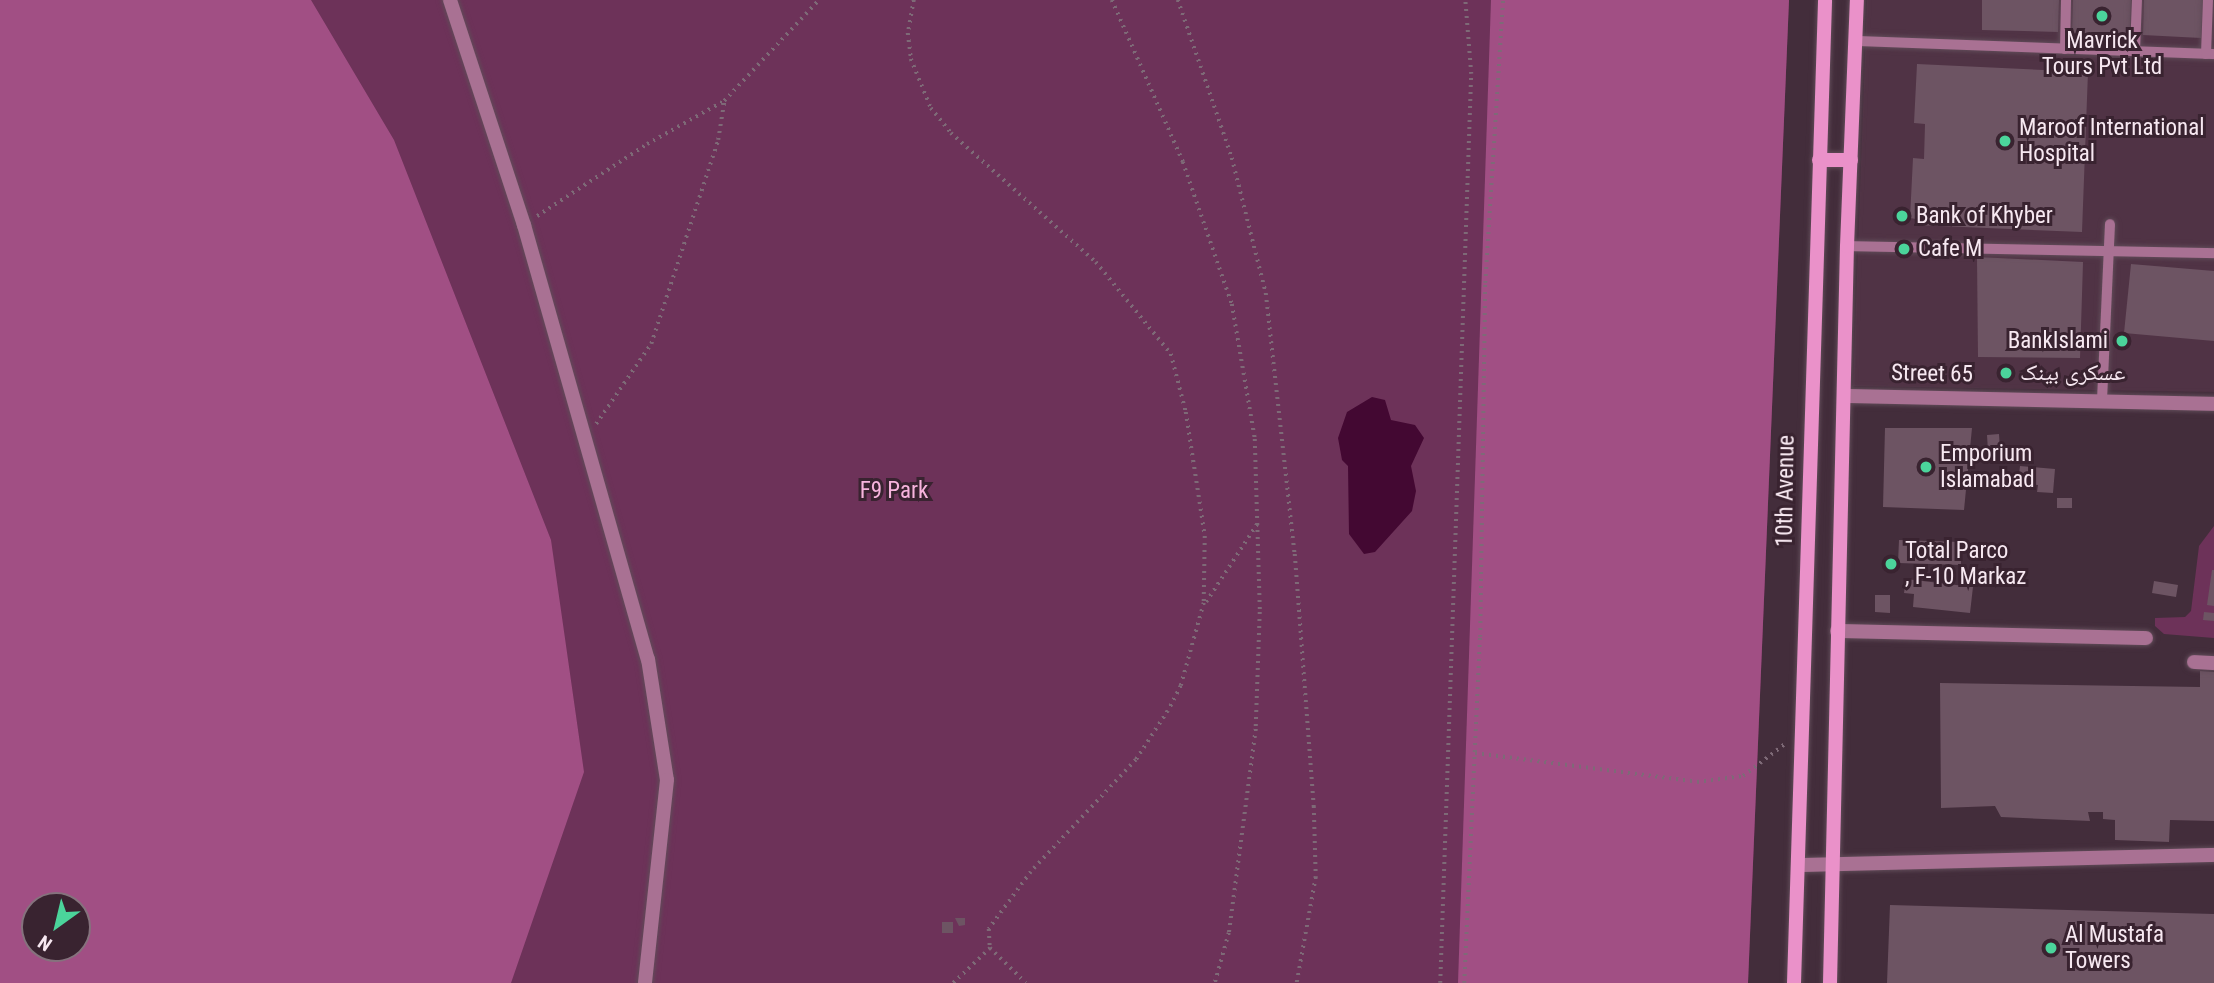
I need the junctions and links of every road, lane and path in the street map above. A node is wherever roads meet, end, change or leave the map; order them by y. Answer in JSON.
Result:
{"nodes":[{"id":1,"x":450,"y":0,"type":"edge"},
{"id":2,"x":819,"y":0,"type":"edge"},
{"id":3,"x":914,"y":0,"type":"edge"},
{"id":4,"x":1112,"y":0,"type":"edge"},
{"id":5,"x":1178,"y":0,"type":"edge"},
{"id":6,"x":1465,"y":0,"type":"edge"},
{"id":7,"x":1503,"y":0,"type":"edge"},
{"id":8,"x":1825,"y":0,"type":"edge"},
{"id":9,"x":1857,"y":0,"type":"edge"},
{"id":10,"x":2066,"y":0,"type":"edge"},
{"id":11,"x":2137,"y":0,"type":"edge"},
{"id":12,"x":2208,"y":0,"type":"edge"},
{"id":13,"x":1856,"y":41,"type":"junction"},
{"id":14,"x":2065,"y":49,"type":"junction"},
{"id":15,"x":2135,"y":51,"type":"junction"},
{"id":16,"x":2210,"y":54,"type":"edge"},
{"id":17,"x":724,"y":101,"type":"junction"},
{"id":18,"x":1819,"y":160,"type":"junction"},
{"id":19,"x":1851,"y":160,"type":"junction"},
{"id":20,"x":2110,"y":224,"type":"dead end"},
{"id":21,"x":524,"y":225,"type":"junction"},
{"id":22,"x":1847,"y":246,"type":"junction"},
{"id":23,"x":2109,"y":250,"type":"junction"},
{"id":24,"x":2214,"y":253,"type":"edge"},
{"id":25,"x":1844,"y":396,"type":"junction"},
{"id":26,"x":2102,"y":400,"type":"junction"},
{"id":27,"x":2214,"y":404,"type":"edge"},
{"id":28,"x":587,"y":437,"type":"junction"},
{"id":29,"x":1259,"y":522,"type":"junction"},
{"id":30,"x":1204,"y":603,"type":"junction"},
{"id":31,"x":1837,"y":631,"type":"junction"},
{"id":32,"x":2146,"y":638,"type":"dead end"},
{"id":33,"x":2194,"y":662,"type":"dead end"},
{"id":34,"x":2214,"y":663,"type":"edge"},
{"id":35,"x":1803,"y":733,"type":"junction"},
{"id":36,"x":1475,"y":753,"type":"junction"},
{"id":37,"x":2214,"y":855,"type":"edge"},
{"id":38,"x":1799,"y":865,"type":"junction"},
{"id":39,"x":1834,"y":865,"type":"junction"},
{"id":40,"x":990,"y":948,"type":"junction"},
{"id":41,"x":646,"y":983,"type":"edge"},
{"id":42,"x":953,"y":983,"type":"edge"},
{"id":43,"x":1026,"y":983,"type":"edge"},
{"id":44,"x":1214,"y":983,"type":"edge"},
{"id":45,"x":1297,"y":983,"type":"edge"},
{"id":46,"x":1440,"y":983,"type":"edge"},
{"id":47,"x":1464,"y":983,"type":"edge"},
{"id":48,"x":1794,"y":983,"type":"edge"},
{"id":49,"x":1830,"y":983,"type":"edge"}],
"edges":[{"from":1,"to":21,"type":"street"},
{"from":2,"to":17,"type":"path"},
{"from":3,"to":30,"type":"path"},
{"from":4,"to":29,"type":"path"},
{"from":5,"to":45,"type":"path"},
{"from":6,"to":46,"type":"path"},
{"from":7,"to":36,"type":"path"},
{"from":8,"to":18,"type":"main road","name":"10th Avenue"},
{"from":9,"to":13,"type":"main road"},
{"from":10,"to":14,"type":"lane"},
{"from":11,"to":15,"type":"lane"},
{"from":12,"to":16,"type":"lane"},
{"from":13,"to":14,"type":"lane"},
{"from":13,"to":19,"type":"main road"},
{"from":14,"to":15,"type":"lane"},
{"from":15,"to":16,"type":"lane"},
{"from":17,"to":21,"type":"path"},
{"from":17,"to":28,"type":"path"},
{"from":18,"to":19,"type":"main road"},
{"from":18,"to":35,"type":"main road","name":"10th Avenue"},
{"from":19,"to":22,"type":"main road"},
{"from":20,"to":23,"type":"lane"},
{"from":21,"to":28,"type":"street"},
{"from":22,"to":23,"type":"lane"},
{"from":22,"to":25,"type":"main road"},
{"from":23,"to":24,"type":"lane"},
{"from":23,"to":26,"type":"lane"},
{"from":25,"to":26,"type":"street","name":"Street 65"},
{"from":25,"to":31,"type":"main road"},
{"from":26,"to":27,"type":"street","name":"Street 65"},
{"from":28,"to":41,"type":"street"},
{"from":29,"to":30,"type":"path"},
{"from":29,"to":44,"type":"path"},
{"from":30,"to":40,"type":"path"},
{"from":31,"to":32,"type":"street"},
{"from":31,"to":39,"type":"main road"},
{"from":33,"to":34,"type":"street"},
{"from":35,"to":36,"type":"path"},
{"from":35,"to":38,"type":"main road","name":"10th Avenue"},
{"from":36,"to":47,"type":"path"},
{"from":37,"to":39,"type":"street"},
{"from":38,"to":39,"type":"street"},
{"from":38,"to":48,"type":"main road","name":"10th Avenue"},
{"from":39,"to":49,"type":"main road"},
{"from":40,"to":42,"type":"path"},
{"from":40,"to":43,"type":"path"}]}
